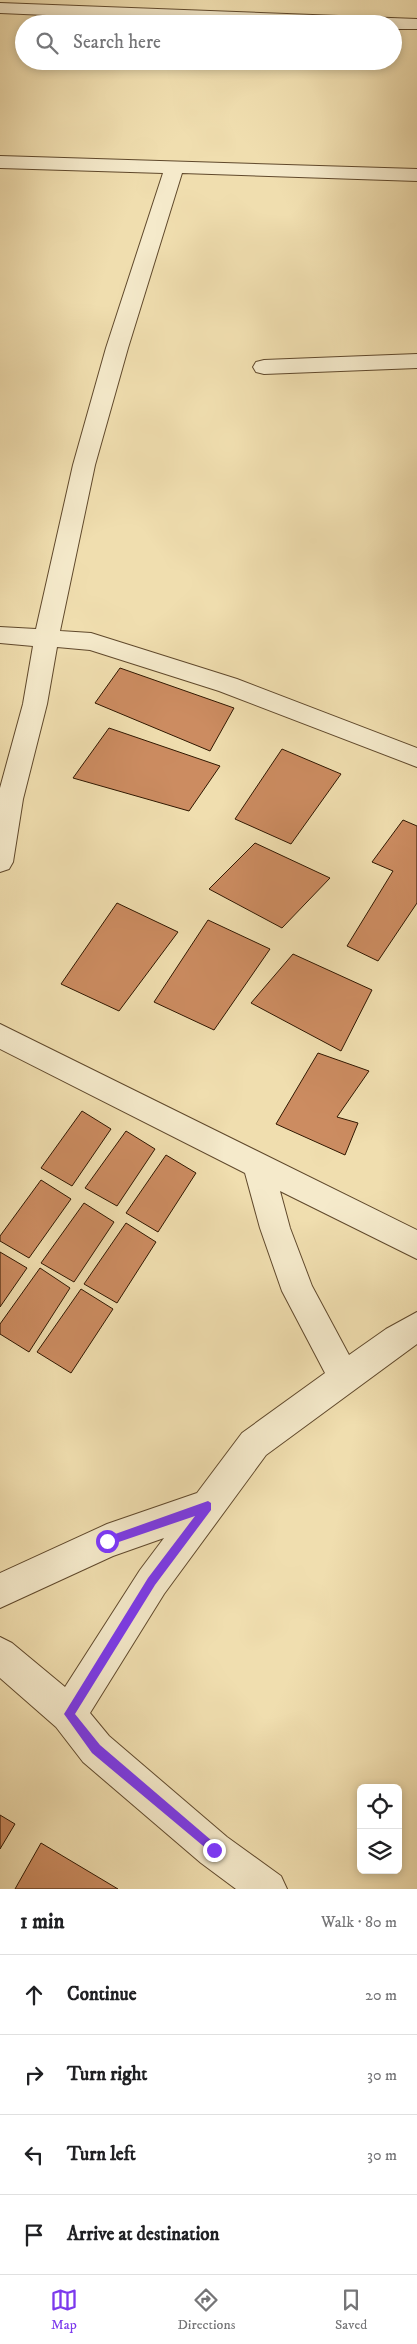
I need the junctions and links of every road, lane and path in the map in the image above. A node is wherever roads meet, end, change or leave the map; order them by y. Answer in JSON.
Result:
{"nodes":[{"id":1,"x":0,"y":8,"type":"edge"},
{"id":2,"x":170,"y":15,"type":"edge"},
{"id":3,"x":402,"y":24,"type":"edge"},
{"id":4,"x":417,"y":24,"type":"edge"},
{"id":5,"x":0,"y":162,"type":"edge"},
{"id":6,"x":175,"y":166,"type":"junction"},
{"id":7,"x":417,"y":175,"type":"edge"},
{"id":8,"x":417,"y":362,"type":"edge"},
{"id":9,"x":264,"y":367,"type":"dead end"},
{"id":10,"x":0,"y":634,"type":"edge"},
{"id":11,"x":46,"y":638,"type":"junction"},
{"id":12,"x":417,"y":758,"type":"edge"},
{"id":13,"x":0,"y":862,"type":"edge"},
{"id":14,"x":0,"y":1036,"type":"edge"},
{"id":15,"x":257,"y":1164,"type":"junction"},
{"id":16,"x":417,"y":1245,"type":"edge"},
{"id":17,"x":417,"y":1327,"type":"edge"},
{"id":18,"x":345,"y":1379,"type":"junction"},
{"id":19,"x":208,"y":1506,"type":"junction"},
{"id":20,"x":0,"y":1590,"type":"edge"},
{"id":21,"x":0,"y":1655,"type":"edge"},
{"id":22,"x":69,"y":1714,"type":"junction"},
{"id":23,"x":268,"y":1889,"type":"edge"}],
"edges":[{"from":1,"to":2,"type":"street"},
{"from":3,"to":4,"type":"street"},
{"from":5,"to":6,"type":"street"},
{"from":6,"to":7,"type":"street"},
{"from":6,"to":11,"type":"street"},
{"from":8,"to":9,"type":"street"},
{"from":10,"to":11,"type":"street"},
{"from":11,"to":12,"type":"street"},
{"from":11,"to":13,"type":"street"},
{"from":14,"to":15,"type":"street"},
{"from":15,"to":16,"type":"street"},
{"from":15,"to":18,"type":"street"},
{"from":17,"to":18,"type":"street"},
{"from":18,"to":19,"type":"street"},
{"from":19,"to":20,"type":"street"},
{"from":19,"to":22,"type":"street"},
{"from":21,"to":22,"type":"street"},
{"from":22,"to":23,"type":"street"}]}
